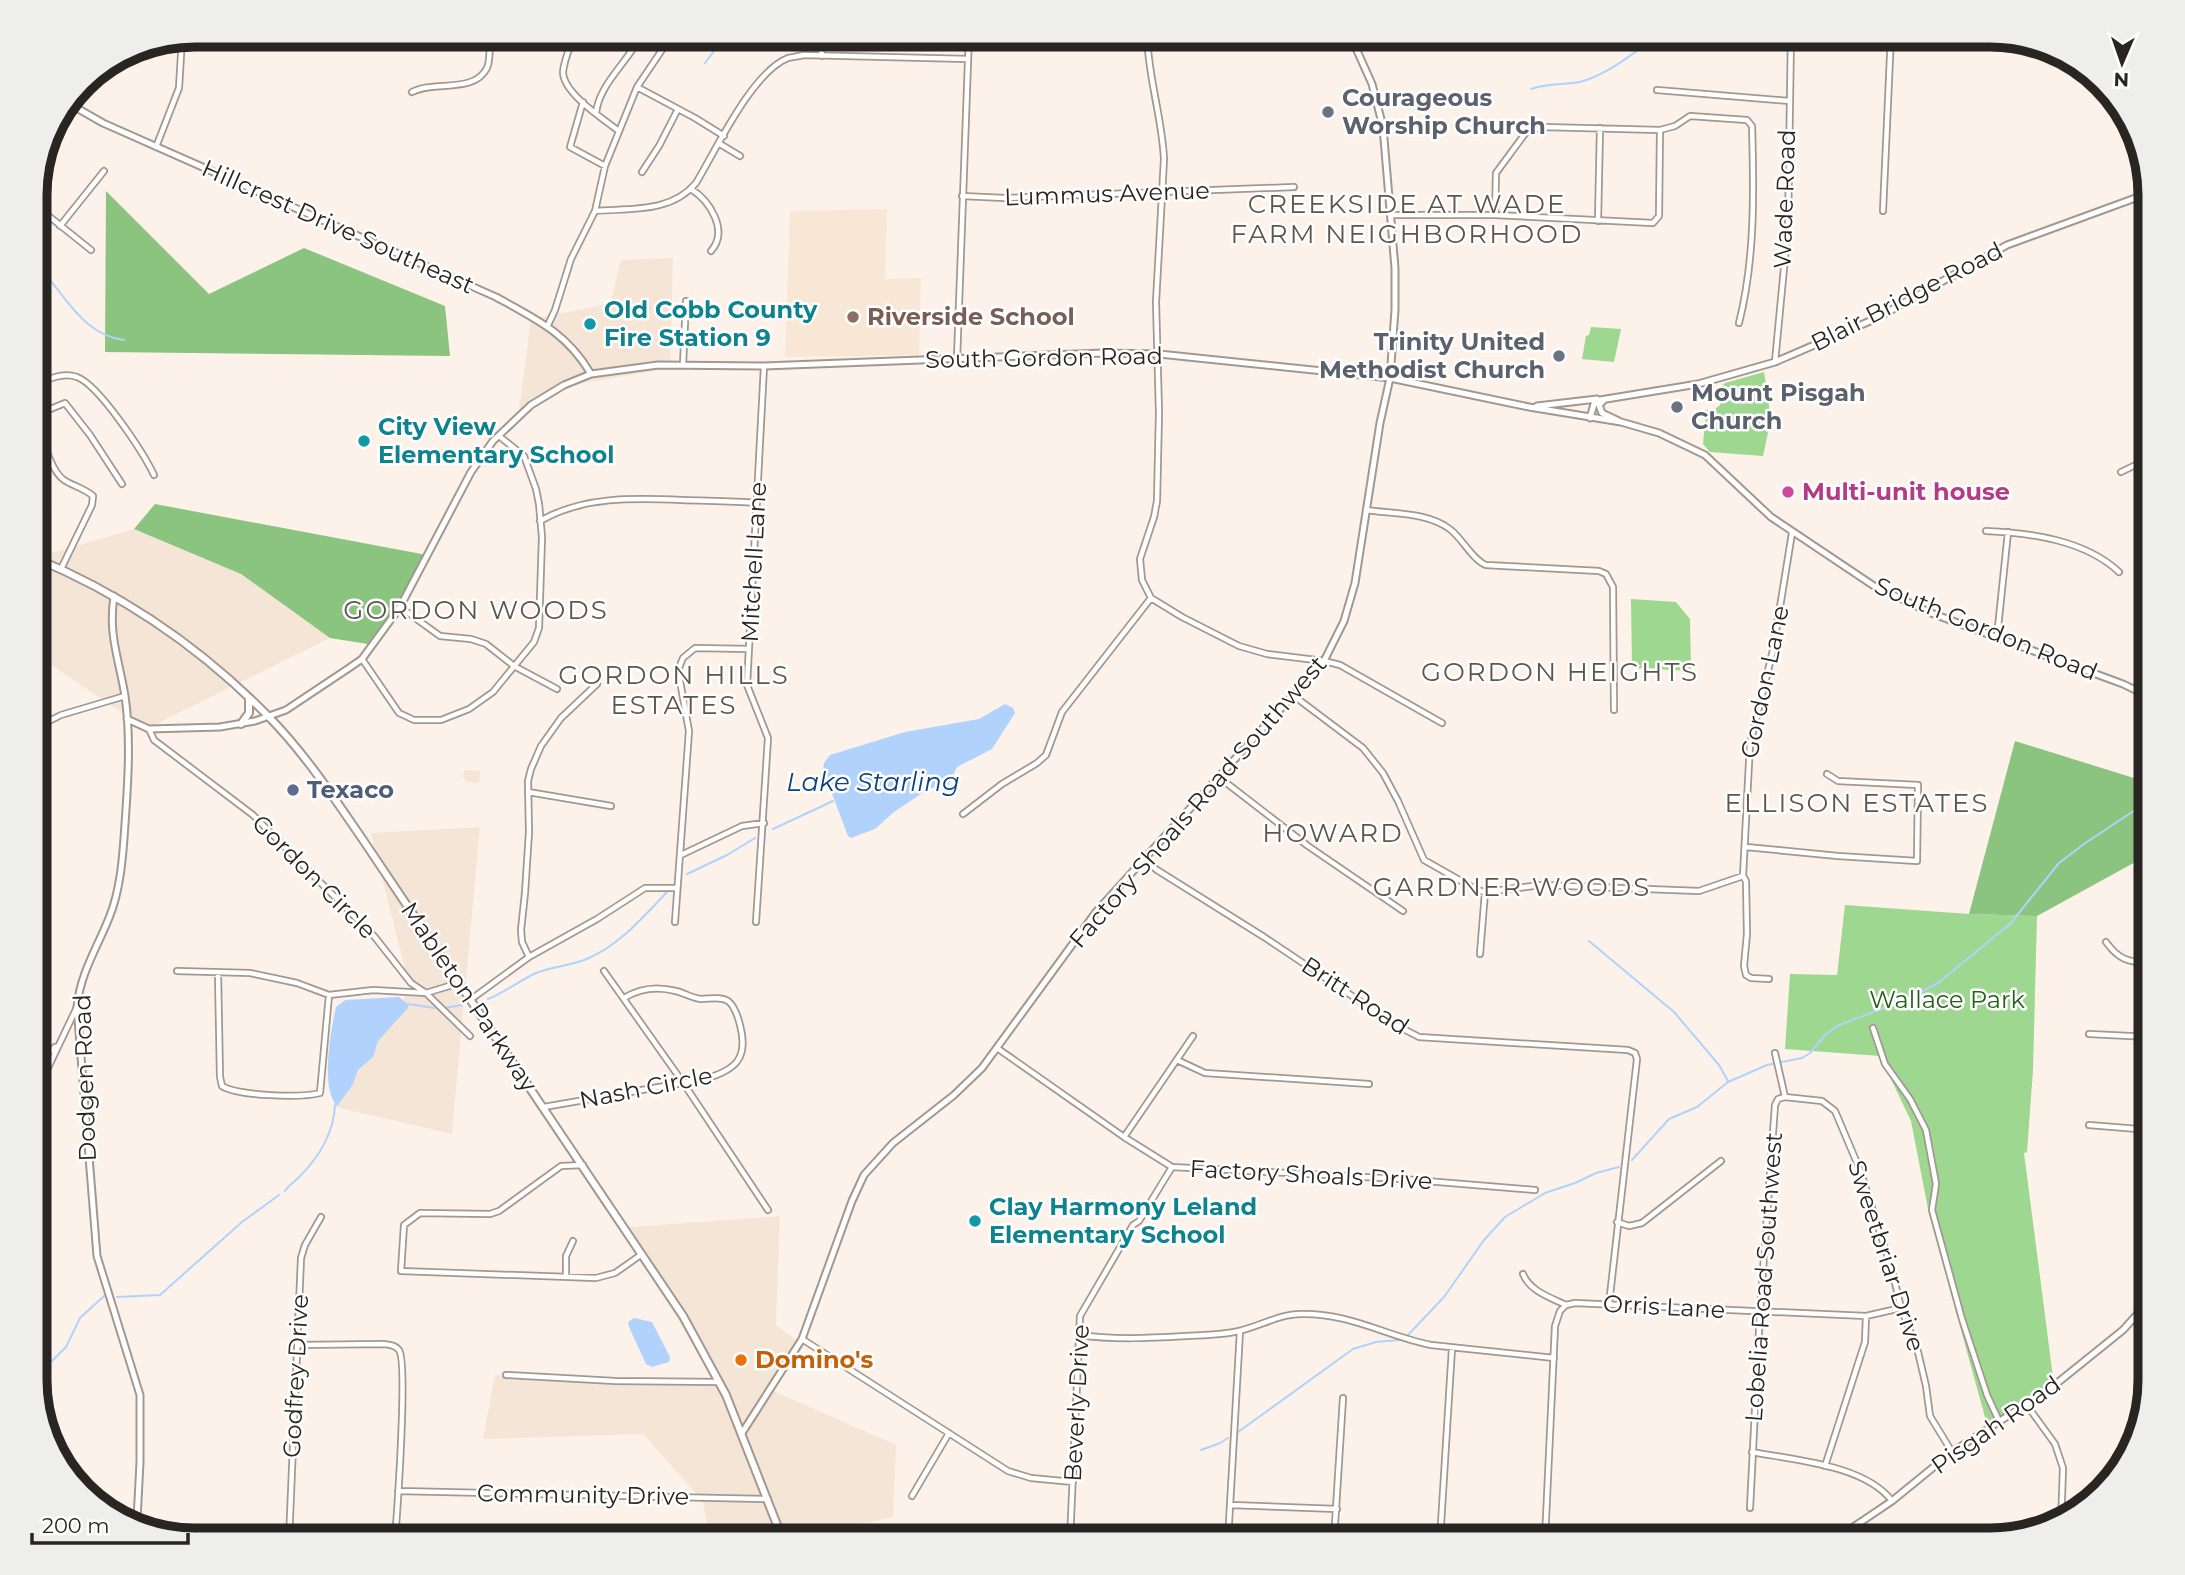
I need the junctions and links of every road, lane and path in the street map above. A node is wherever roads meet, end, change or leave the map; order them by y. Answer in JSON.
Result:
{"nodes":[{"id":1,"x":489,"y":47,"type":"edge"},
{"id":2,"x":571,"y":47,"type":"edge"},
{"id":3,"x":633,"y":47,"type":"edge"},
{"id":4,"x":664,"y":47,"type":"edge"},
{"id":5,"x":821,"y":47,"type":"edge"},
{"id":6,"x":968,"y":47,"type":"edge"},
{"id":7,"x":1148,"y":47,"type":"edge"},
{"id":8,"x":1356,"y":47,"type":"edge"},
{"id":9,"x":1791,"y":47,"type":"edge"},
{"id":10,"x":1890,"y":47,"type":"edge"},
{"id":11,"x":181,"y":48,"type":"edge"},
{"id":12,"x":822,"y":56,"type":"junction"},
{"id":13,"x":968,"y":59,"type":"junction"},
{"id":14,"x":637,"y":87,"type":"junction"},
{"id":15,"x":1657,"y":90,"type":"dead end"},
{"id":16,"x":412,"y":92,"type":"dead end"},
{"id":17,"x":1789,"y":101,"type":"junction"},
{"id":18,"x":583,"y":102,"type":"junction"},
{"id":19,"x":76,"y":108,"type":"edge"},
{"id":20,"x":678,"y":109,"type":"junction"},
{"id":21,"x":596,"y":113,"type":"junction"},
{"id":22,"x":1600,"y":128,"type":"junction"},
{"id":23,"x":1660,"y":130,"type":"junction"},
{"id":24,"x":619,"y":131,"type":"junction"},
{"id":25,"x":724,"y":136,"type":"junction"},
{"id":26,"x":720,"y":144,"type":"junction"},
{"id":27,"x":156,"y":147,"type":"junction"},
{"id":28,"x":740,"y":156,"type":"dead end"},
{"id":29,"x":605,"y":166,"type":"junction"},
{"id":30,"x":104,"y":170,"type":"dead end"},
{"id":31,"x":642,"y":172,"type":"dead end"},
{"id":32,"x":1294,"y":187,"type":"dead end"},
{"id":33,"x":691,"y":189,"type":"junction"},
{"id":34,"x":1164,"y":192,"type":"junction"},
{"id":35,"x":962,"y":196,"type":"junction"},
{"id":36,"x":2138,"y":197,"type":"edge"},
{"id":37,"x":595,"y":211,"type":"junction"},
{"id":38,"x":1883,"y":211,"type":"dead end"},
{"id":39,"x":1391,"y":215,"type":"junction"},
{"id":40,"x":1495,"y":215,"type":"junction"},
{"id":41,"x":48,"y":216,"type":"edge"},
{"id":42,"x":1598,"y":221,"type":"junction"},
{"id":43,"x":60,"y":226,"type":"junction"},
{"id":44,"x":91,"y":250,"type":"dead end"},
{"id":45,"x":711,"y":251,"type":"dead end"},
{"id":46,"x":686,"y":301,"type":"dead end"},
{"id":47,"x":1739,"y":323,"type":"dead end"},
{"id":48,"x":548,"y":326,"type":"junction"},
{"id":49,"x":1159,"y":354,"type":"junction"},
{"id":50,"x":957,"y":360,"type":"junction"},
{"id":51,"x":1775,"y":362,"type":"junction"},
{"id":52,"x":684,"y":365,"type":"junction"},
{"id":53,"x":764,"y":366,"type":"junction"},
{"id":54,"x":591,"y":374,"type":"junction"},
{"id":55,"x":1390,"y":378,"type":"junction"},
{"id":56,"x":48,"y":380,"type":"edge"},
{"id":57,"x":1607,"y":398,"type":"junction"},
{"id":58,"x":1529,"y":407,"type":"junction"},
{"id":59,"x":48,"y":409,"type":"edge"},
{"id":60,"x":1590,"y":418,"type":"junction"},
{"id":61,"x":1621,"y":422,"type":"junction"},
{"id":62,"x":499,"y":436,"type":"junction"},
{"id":63,"x":48,"y":450,"type":"edge"},
{"id":64,"x":2138,"y":464,"type":"edge"},
{"id":65,"x":2121,"y":472,"type":"dead end"},
{"id":66,"x":154,"y":475,"type":"dead end"},
{"id":67,"x":122,"y":484,"type":"dead end"},
{"id":68,"x":757,"y":503,"type":"junction"},
{"id":69,"x":1366,"y":510,"type":"junction"},
{"id":70,"x":540,"y":521,"type":"junction"},
{"id":71,"x":1986,"y":531,"type":"dead end"},
{"id":72,"x":2008,"y":532,"type":"junction"},
{"id":73,"x":1792,"y":533,"type":"junction"},
{"id":74,"x":48,"y":564,"type":"edge"},
{"id":75,"x":61,"y":569,"type":"junction"},
{"id":76,"x":2119,"y":572,"type":"dead end"},
{"id":77,"x":114,"y":596,"type":"junction"},
{"id":78,"x":1151,"y":598,"type":"junction"},
{"id":79,"x":400,"y":607,"type":"junction"},
{"id":80,"x":1997,"y":637,"type":"junction"},
{"id":81,"x":749,"y":649,"type":"junction"},
{"id":82,"x":362,"y":659,"type":"junction"},
{"id":83,"x":1324,"y":661,"type":"junction"},
{"id":84,"x":514,"y":666,"type":"junction"},
{"id":85,"x":597,"y":684,"type":"dead end"},
{"id":86,"x":557,"y":689,"type":"dead end"},
{"id":87,"x":2138,"y":691,"type":"edge"},
{"id":88,"x":125,"y":695,"type":"junction"},
{"id":89,"x":1294,"y":696,"type":"junction"},
{"id":90,"x":249,"y":698,"type":"junction"},
{"id":91,"x":1614,"y":710,"type":"dead end"},
{"id":92,"x":269,"y":716,"type":"junction"},
{"id":93,"x":127,"y":719,"type":"junction"},
{"id":94,"x":48,"y":722,"type":"edge"},
{"id":95,"x":1442,"y":723,"type":"dead end"},
{"id":96,"x":241,"y":724,"type":"junction"},
{"id":97,"x":149,"y":729,"type":"junction"},
{"id":98,"x":1827,"y":774,"type":"dead end"},
{"id":99,"x":1220,"y":778,"type":"junction"},
{"id":100,"x":528,"y":792,"type":"junction"},
{"id":101,"x":611,"y":806,"type":"dead end"},
{"id":102,"x":963,"y":814,"type":"dead end"},
{"id":103,"x":764,"y":823,"type":"junction"},
{"id":104,"x":1746,"y":846,"type":"junction"},
{"id":105,"x":680,"y":855,"type":"junction"},
{"id":106,"x":1143,"y":859,"type":"junction"},
{"id":107,"x":1743,"y":876,"type":"junction"},
{"id":108,"x":676,"y":888,"type":"junction"},
{"id":109,"x":1485,"y":892,"type":"junction"},
{"id":110,"x":1404,"y":911,"type":"dead end"},
{"id":111,"x":675,"y":922,"type":"dead end"},
{"id":112,"x":756,"y":922,"type":"dead end"},
{"id":113,"x":2106,"y":942,"type":"dead end"},
{"id":114,"x":1480,"y":954,"type":"dead end"},
{"id":115,"x":529,"y":957,"type":"junction"},
{"id":116,"x":2138,"y":962,"type":"edge"},
{"id":117,"x":177,"y":971,"type":"dead end"},
{"id":118,"x":604,"y":971,"type":"dead end"},
{"id":119,"x":218,"y":973,"type":"junction"},
{"id":120,"x":1769,"y":979,"type":"dead end"},
{"id":121,"x":459,"y":983,"type":"junction"},
{"id":122,"x":426,"y":993,"type":"junction"},
{"id":123,"x":329,"y":995,"type":"junction"},
{"id":124,"x":624,"y":998,"type":"junction"},
{"id":125,"x":470,"y":1000,"type":"junction"},
{"id":126,"x":77,"y":1007,"type":"junction"},
{"id":127,"x":1873,"y":1028,"type":"dead end"},
{"id":128,"x":2089,"y":1034,"type":"dead end"},
{"id":129,"x":470,"y":1036,"type":"dead end"},
{"id":130,"x":2138,"y":1036,"type":"edge"},
{"id":131,"x":1193,"y":1037,"type":"dead end"},
{"id":132,"x":61,"y":1041,"type":"junction"},
{"id":133,"x":997,"y":1048,"type":"junction"},
{"id":134,"x":48,"y":1053,"type":"edge"},
{"id":135,"x":1775,"y":1053,"type":"dead end"},
{"id":136,"x":1177,"y":1060,"type":"junction"},
{"id":137,"x":50,"y":1063,"type":"joint"},
{"id":138,"x":48,"y":1067,"type":"edge"},
{"id":139,"x":684,"y":1084,"type":"junction"},
{"id":140,"x":1369,"y":1084,"type":"dead end"},
{"id":141,"x":1785,"y":1097,"type":"junction"},
{"id":142,"x":544,"y":1107,"type":"junction"},
{"id":143,"x":2089,"y":1125,"type":"dead end"},
{"id":144,"x":2138,"y":1129,"type":"edge"},
{"id":145,"x":1124,"y":1137,"type":"junction"},
{"id":146,"x":1721,"y":1161,"type":"dead end"},
{"id":147,"x":583,"y":1165,"type":"junction"},
{"id":148,"x":1172,"y":1167,"type":"junction"},
{"id":149,"x":1535,"y":1190,"type":"dead end"},
{"id":150,"x":768,"y":1210,"type":"dead end"},
{"id":151,"x":321,"y":1217,"type":"dead end"},
{"id":152,"x":1618,"y":1222,"type":"junction"},
{"id":153,"x":573,"y":1241,"type":"dead end"},
{"id":154,"x":642,"y":1254,"type":"junction"},
{"id":155,"x":1523,"y":1274,"type":"dead end"},
{"id":156,"x":566,"y":1277,"type":"junction"},
{"id":157,"x":1609,"y":1304,"type":"junction"},
{"id":158,"x":1566,"y":1306,"type":"junction"},
{"id":159,"x":1901,"y":1308,"type":"junction"},
{"id":160,"x":1760,"y":1312,"type":"junction"},
{"id":161,"x":2138,"y":1313,"type":"edge"},
{"id":162,"x":1866,"y":1316,"type":"junction"},
{"id":163,"x":1240,"y":1331,"type":"junction"},
{"id":164,"x":1079,"y":1335,"type":"junction"},
{"id":165,"x":802,"y":1339,"type":"junction"},
{"id":166,"x":298,"y":1345,"type":"junction"},
{"id":167,"x":1452,"y":1348,"type":"junction"},
{"id":168,"x":1554,"y":1357,"type":"junction"},
{"id":169,"x":506,"y":1375,"type":"dead end"},
{"id":170,"x":719,"y":1382,"type":"junction"},
{"id":171,"x":1343,"y":1398,"type":"dead end"},
{"id":172,"x":2026,"y":1404,"type":"junction"},
{"id":173,"x":1999,"y":1421,"type":"junction"},
{"id":174,"x":743,"y":1433,"type":"junction"},
{"id":175,"x":949,"y":1433,"type":"junction"},
{"id":176,"x":1752,"y":1452,"type":"junction"},
{"id":177,"x":1952,"y":1452,"type":"junction"},
{"id":178,"x":1825,"y":1466,"type":"junction"},
{"id":179,"x":1073,"y":1482,"type":"junction"},
{"id":180,"x":398,"y":1491,"type":"junction"},
{"id":181,"x":912,"y":1496,"type":"dead end"},
{"id":182,"x":768,"y":1499,"type":"junction"},
{"id":183,"x":1892,"y":1500,"type":"junction"},
{"id":184,"x":1231,"y":1505,"type":"junction"},
{"id":185,"x":1750,"y":1508,"type":"dead end"},
{"id":186,"x":1337,"y":1509,"type":"junction"},
{"id":187,"x":2062,"y":1509,"type":"edge"},
{"id":188,"x":137,"y":1515,"type":"edge"},
{"id":189,"x":290,"y":1528,"type":"edge"},
{"id":190,"x":396,"y":1528,"type":"edge"},
{"id":191,"x":779,"y":1528,"type":"edge"},
{"id":192,"x":1071,"y":1528,"type":"edge"},
{"id":193,"x":1229,"y":1528,"type":"edge"},
{"id":194,"x":1335,"y":1528,"type":"edge"},
{"id":195,"x":1441,"y":1528,"type":"edge"},
{"id":196,"x":1546,"y":1528,"type":"edge"},
{"id":197,"x":1851,"y":1528,"type":"edge"}],
"edges":[{"from":1,"to":16,"type":"street"},
{"from":2,"to":18,"type":"street"},
{"from":3,"to":21,"type":"street"},
{"from":4,"to":14,"type":"street"},
{"from":5,"to":12,"type":"street"},
{"from":6,"to":13,"type":"street"},
{"from":7,"to":34,"type":"street"},
{"from":8,"to":39,"type":"street","name":"Factory Shoals Road Southwest"},
{"from":9,"to":17,"type":"street","name":"Wade Road"},
{"from":10,"to":38,"type":"street"},
{"from":11,"to":27,"type":"street"},
{"from":12,"to":13,"type":"street"},
{"from":12,"to":25,"type":"street"},
{"from":13,"to":35,"type":"street"},
{"from":14,"to":20,"type":"street"},
{"from":14,"to":24,"type":"street"},
{"from":15,"to":17,"type":"street"},
{"from":17,"to":51,"type":"street","name":"Wade Road"},
{"from":18,"to":21,"type":"street"},
{"from":18,"to":29,"type":"street"},
{"from":19,"to":27,"type":"street","name":"Hillcrest Drive Southeast"},
{"from":20,"to":25,"type":"street"},
{"from":20,"to":31,"type":"street"},
{"from":21,"to":24,"type":"street"},
{"from":22,"to":23,"type":"street"},
{"from":22,"to":40,"type":"street"},
{"from":22,"to":42,"type":"street"},
{"from":23,"to":42,"type":"street"},
{"from":23,"to":47,"type":"street"},
{"from":24,"to":29,"type":"street"},
{"from":25,"to":26,"type":"street"},
{"from":26,"to":28,"type":"street"},
{"from":26,"to":33,"type":"street"},
{"from":27,"to":48,"type":"street","name":"Hillcrest Drive Southeast"},
{"from":29,"to":37,"type":"street"},
{"from":30,"to":43,"type":"street"},
{"from":32,"to":34,"type":"street","name":"Lummus Avenue"},
{"from":33,"to":37,"type":"street"},
{"from":33,"to":45,"type":"street"},
{"from":34,"to":35,"type":"street","name":"Lummus Avenue"},
{"from":34,"to":49,"type":"street"},
{"from":35,"to":50,"type":"street"},
{"from":36,"to":51,"type":"street","name":"Blair Bridge Road"},
{"from":37,"to":48,"type":"street"},
{"from":39,"to":40,"type":"street"},
{"from":39,"to":55,"type":"street","name":"Factory Shoals Road Southwest"},
{"from":40,"to":42,"type":"street"},
{"from":41,"to":43,"type":"street"},
{"from":43,"to":44,"type":"street"},
{"from":46,"to":52,"type":"street"},
{"from":48,"to":54,"type":"street","name":"Hillcrest Drive Southeast"},
{"from":49,"to":50,"type":"street","name":"South Gordon Road"},
{"from":49,"to":55,"type":"street","name":"South Gordon Road"},
{"from":49,"to":78,"type":"street"},
{"from":50,"to":53,"type":"street","name":"South Gordon Road"},
{"from":51,"to":57,"type":"street","name":"Blair Bridge Road"},
{"from":52,"to":53,"type":"street","name":"South Gordon Road"},
{"from":52,"to":54,"type":"street","name":"South Gordon Road"},
{"from":53,"to":68,"type":"street","name":"Mitchell Lane"},
{"from":54,"to":62,"type":"street","name":"South Gordon Road"},
{"from":55,"to":58,"type":"street","name":"South Gordon Road"},
{"from":55,"to":69,"type":"street","name":"Factory Shoals Road Southwest"},
{"from":56,"to":66,"type":"street"},
{"from":57,"to":58,"type":"street","name":"Blair Bridge Road"},
{"from":57,"to":60,"type":"street"},
{"from":57,"to":61,"type":"street"},
{"from":58,"to":60,"type":"street","name":"South Gordon Road"},
{"from":59,"to":67,"type":"street"},
{"from":60,"to":61,"type":"street","name":"South Gordon Road"},
{"from":61,"to":73,"type":"street","name":"South Gordon Road"},
{"from":62,"to":70,"type":"street"},
{"from":62,"to":79,"type":"street","name":"South Gordon Road"},
{"from":63,"to":75,"type":"street"},
{"from":64,"to":65,"type":"street"},
{"from":68,"to":70,"type":"street"},
{"from":68,"to":81,"type":"street","name":"Mitchell Lane"},
{"from":69,"to":83,"type":"street","name":"Factory Shoals Road Southwest"},
{"from":69,"to":91,"type":"street"},
{"from":70,"to":84,"type":"street"},
{"from":71,"to":72,"type":"street"},
{"from":72,"to":76,"type":"street"},
{"from":72,"to":80,"type":"street"},
{"from":73,"to":80,"type":"street","name":"South Gordon Road"},
{"from":73,"to":104,"type":"street","name":"Gordon Lane"},
{"from":74,"to":75,"type":"main road","name":"Mableton Parkway"},
{"from":75,"to":77,"type":"main road","name":"Mableton Parkway"},
{"from":77,"to":88,"type":"street","name":"Dodgen Road"},
{"from":77,"to":90,"type":"main road","name":"Mableton Parkway"},
{"from":78,"to":83,"type":"street"},
{"from":78,"to":102,"type":"street"},
{"from":79,"to":82,"type":"street","name":"South Gordon Road"},
{"from":79,"to":84,"type":"street"},
{"from":80,"to":87,"type":"street","name":"South Gordon Road"},
{"from":81,"to":103,"type":"street","name":"Mitchell Lane"},
{"from":81,"to":105,"type":"street"},
{"from":82,"to":84,"type":"street"},
{"from":82,"to":92,"type":"street","name":"South Gordon Road"},
{"from":83,"to":89,"type":"street","name":"Factory Shoals Road Southwest"},
{"from":83,"to":95,"type":"street"},
{"from":84,"to":86,"type":"street"},
{"from":85,"to":100,"type":"street"},
{"from":88,"to":93,"type":"street","name":"Dodgen Road"},
{"from":88,"to":94,"type":"street"},
{"from":89,"to":99,"type":"street","name":"Factory Shoals Road Southwest"},
{"from":89,"to":109,"type":"street"},
{"from":90,"to":92,"type":"main road","name":"Mableton Parkway"},
{"from":90,"to":96,"type":"main road"},
{"from":92,"to":96,"type":"street","name":"South Gordon Road"},
{"from":92,"to":121,"type":"main road","name":"Mableton Parkway"},
{"from":93,"to":97,"type":"street"},
{"from":93,"to":126,"type":"street","name":"Dodgen Road"},
{"from":96,"to":97,"type":"street","name":"South Gordon Road"},
{"from":97,"to":122,"type":"street","name":"Gordon Circle"},
{"from":98,"to":104,"type":"street"},
{"from":99,"to":106,"type":"street","name":"Factory Shoals Road Southwest"},
{"from":99,"to":110,"type":"street"},
{"from":100,"to":101,"type":"street"},
{"from":100,"to":115,"type":"street"},
{"from":103,"to":105,"type":"street"},
{"from":103,"to":112,"type":"street","name":"Mitchell Lane"},
{"from":104,"to":107,"type":"street","name":"Gordon Lane"},
{"from":105,"to":108,"type":"street"},
{"from":106,"to":133,"type":"street","name":"Factory Shoals Road Southwest"},
{"from":106,"to":152,"type":"street","name":"Britt Road"},
{"from":107,"to":109,"type":"street"},
{"from":107,"to":120,"type":"street","name":"Gordon Lane"},
{"from":108,"to":111,"type":"street"},
{"from":108,"to":115,"type":"street"},
{"from":109,"to":114,"type":"street"},
{"from":113,"to":116,"type":"street"},
{"from":115,"to":125,"type":"street"},
{"from":117,"to":119,"type":"street"},
{"from":118,"to":124,"type":"street"},
{"from":119,"to":123,"type":"street"},
{"from":119,"to":123,"type":"street"},
{"from":121,"to":122,"type":"street"},
{"from":121,"to":125,"type":"main road","name":"Mableton Parkway"},
{"from":122,"to":123,"type":"street"},
{"from":122,"to":129,"type":"street","name":"Gordon Circle"},
{"from":124,"to":139,"type":"street"},
{"from":124,"to":139,"type":"street","name":"Nash Circle"},
{"from":125,"to":142,"type":"main road","name":"Mableton Parkway"},
{"from":126,"to":132,"type":"street"},
{"from":126,"to":188,"type":"street","name":"Dodgen Road"},
{"from":127,"to":173,"type":"street"},
{"from":128,"to":130,"type":"street"},
{"from":131,"to":136,"type":"street"},
{"from":132,"to":134,"type":"street"},
{"from":132,"to":137,"type":"street"},
{"from":133,"to":145,"type":"street","name":"Factory Shoals Drive"},
{"from":133,"to":165,"type":"street","name":"Factory Shoals Road Southwest"},
{"from":135,"to":141,"type":"street","name":"Lobelia Road Southwest"},
{"from":136,"to":140,"type":"street"},
{"from":136,"to":145,"type":"street"},
{"from":137,"to":138,"type":"street"},
{"from":139,"to":142,"type":"street","name":"Nash Circle"},
{"from":139,"to":150,"type":"street"},
{"from":141,"to":159,"type":"street","name":"Sweetbriar Drive"},
{"from":141,"to":160,"type":"street","name":"Lobelia Road Southwest"},
{"from":142,"to":147,"type":"main road","name":"Mableton Parkway"},
{"from":143,"to":144,"type":"street"},
{"from":145,"to":148,"type":"street","name":"Factory Shoals Drive"},
{"from":146,"to":152,"type":"street"},
{"from":147,"to":154,"type":"main road","name":"Mableton Parkway"},
{"from":147,"to":156,"type":"street"},
{"from":148,"to":149,"type":"street","name":"Factory Shoals Drive"},
{"from":148,"to":164,"type":"street","name":"Beverly Drive"},
{"from":151,"to":166,"type":"street","name":"Godfrey Drive"},
{"from":152,"to":157,"type":"street"},
{"from":153,"to":156,"type":"street"},
{"from":154,"to":156,"type":"street"},
{"from":154,"to":170,"type":"main road","name":"Mableton Parkway"},
{"from":155,"to":158,"type":"street"},
{"from":157,"to":158,"type":"street","name":"Orris Lane"},
{"from":157,"to":160,"type":"street","name":"Orris Lane"},
{"from":158,"to":168,"type":"street"},
{"from":159,"to":162,"type":"street","name":"Orris Lane"},
{"from":159,"to":177,"type":"street","name":"Sweetbriar Drive"},
{"from":160,"to":162,"type":"street","name":"Orris Lane"},
{"from":160,"to":176,"type":"street","name":"Lobelia Road Southwest"},
{"from":161,"to":172,"type":"street","name":"Pisgah Road"},
{"from":162,"to":178,"type":"street"},
{"from":163,"to":164,"type":"street"},
{"from":163,"to":167,"type":"street"},
{"from":163,"to":184,"type":"street"},
{"from":164,"to":179,"type":"street","name":"Beverly Drive"},
{"from":165,"to":174,"type":"street","name":"Factory Shoals Road Southwest"},
{"from":165,"to":175,"type":"street"},
{"from":166,"to":180,"type":"street"},
{"from":166,"to":189,"type":"street","name":"Godfrey Drive"},
{"from":167,"to":168,"type":"street"},
{"from":167,"to":195,"type":"street"},
{"from":168,"to":196,"type":"street"},
{"from":169,"to":170,"type":"street"},
{"from":170,"to":174,"type":"main road","name":"Mableton Parkway"},
{"from":171,"to":186,"type":"street"},
{"from":172,"to":173,"type":"street","name":"Pisgah Road"},
{"from":172,"to":187,"type":"street"},
{"from":173,"to":177,"type":"street","name":"Pisgah Road"},
{"from":174,"to":182,"type":"main road","name":"Mableton Parkway"},
{"from":175,"to":179,"type":"street"},
{"from":175,"to":181,"type":"street"},
{"from":176,"to":178,"type":"street"},
{"from":176,"to":185,"type":"street","name":"Lobelia Road Southwest"},
{"from":177,"to":183,"type":"street","name":"Pisgah Road"},
{"from":178,"to":183,"type":"street"},
{"from":179,"to":192,"type":"street","name":"Beverly Drive"},
{"from":180,"to":182,"type":"street","name":"Community Drive"},
{"from":180,"to":190,"type":"street"},
{"from":182,"to":191,"type":"main road","name":"Mableton Parkway"},
{"from":183,"to":197,"type":"street","name":"Pisgah Road"},
{"from":184,"to":186,"type":"street"},
{"from":184,"to":193,"type":"street"},
{"from":186,"to":194,"type":"street"}]}
